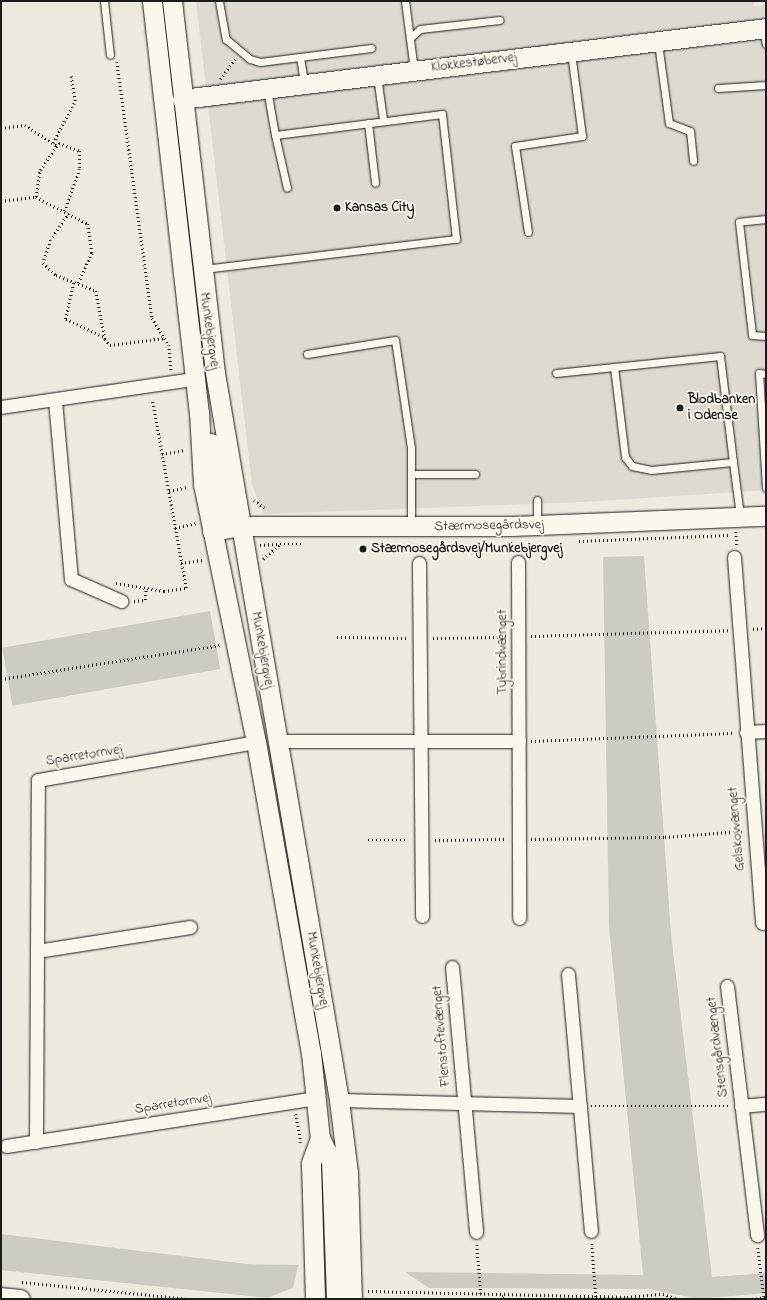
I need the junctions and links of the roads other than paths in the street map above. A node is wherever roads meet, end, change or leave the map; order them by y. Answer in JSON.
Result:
{"nodes":[{"id":1,"x":104,"y":1,"type":"edge"},
{"id":2,"x":152,"y":1,"type":"edge"},
{"id":3,"x":172,"y":1,"type":"edge"},
{"id":4,"x":219,"y":1,"type":"edge"},
{"id":5,"x":405,"y":1,"type":"edge"},
{"id":6,"x":499,"y":20,"type":"dead end"},
{"id":7,"x":765,"y":34,"type":"edge"},
{"id":8,"x":410,"y":38,"type":"junction"},
{"id":9,"x":657,"y":41,"type":"junction"},
{"id":10,"x":371,"y":48,"type":"dead end"},
{"id":11,"x":570,"y":51,"type":"junction"},
{"id":12,"x":110,"y":55,"type":"road end"},
{"id":13,"x":300,"y":58,"type":"junction"},
{"id":14,"x":414,"y":70,"type":"junction"},
{"id":15,"x":376,"y":75,"type":"junction"},
{"id":16,"x":304,"y":84,"type":"junction"},
{"id":17,"x":766,"y":84,"type":"edge"},
{"id":18,"x":718,"y":88,"type":"dead end"},
{"id":19,"x":267,"y":89,"type":"junction"},
{"id":20,"x":182,"y":98,"type":"junction"},
{"id":21,"x":383,"y":119,"type":"junction"},
{"id":22,"x":368,"y":123,"type":"junction"},
{"id":23,"x":275,"y":135,"type":"junction"},
{"id":24,"x":693,"y":160,"type":"dead end"},
{"id":25,"x":375,"y":183,"type":"dead end"},
{"id":26,"x":287,"y":188,"type":"dead end"},
{"id":27,"x":766,"y":219,"type":"edge"},
{"id":28,"x":528,"y":232,"type":"dead end"},
{"id":29,"x":201,"y":270,"type":"junction"},
{"id":30,"x":766,"y":336,"type":"edge"},
{"id":31,"x":307,"y":354,"type":"dead end"},
{"id":32,"x":614,"y":367,"type":"junction"},
{"id":33,"x":556,"y":372,"type":"dead end"},
{"id":34,"x":766,"y":374,"type":"edge"},
{"id":35,"x":194,"y":379,"type":"junction"},
{"id":36,"x":55,"y":400,"type":"junction"},
{"id":37,"x":1,"y":408,"type":"edge"},
{"id":38,"x":199,"y":412,"type":"junction"},
{"id":39,"x":733,"y":462,"type":"junction"},
{"id":40,"x":765,"y":471,"type":"edge"},
{"id":41,"x":411,"y":474,"type":"junction"},
{"id":42,"x":475,"y":474,"type":"dead end"},
{"id":43,"x":766,"y":488,"type":"edge"},
{"id":44,"x":537,"y":500,"type":"dead end"},
{"id":45,"x":766,"y":516,"type":"edge"},
{"id":46,"x":741,"y":518,"type":"junction"},
{"id":47,"x":537,"y":525,"type":"junction"},
{"id":48,"x":239,"y":526,"type":"junction"},
{"id":49,"x":411,"y":527,"type":"junction"},
{"id":50,"x":212,"y":531,"type":"junction"},
{"id":51,"x":734,"y":556,"type":"dead end"},
{"id":52,"x":518,"y":562,"type":"dead end"},
{"id":53,"x":419,"y":563,"type":"dead end"},
{"id":54,"x":121,"y":601,"type":"road end"},
{"id":55,"x":766,"y":731,"type":"edge"},
{"id":56,"x":746,"y":732,"type":"junction"},
{"id":57,"x":278,"y":741,"type":"junction"},
{"id":58,"x":421,"y":741,"type":"junction"},
{"id":59,"x":519,"y":741,"type":"junction"},
{"id":60,"x":256,"y":742,"type":"junction"},
{"id":61,"x":422,"y":916,"type":"dead end"},
{"id":62,"x":519,"y":918,"type":"dead end"},
{"id":63,"x":762,"y":923,"type":"dead end"},
{"id":64,"x":190,"y":927,"type":"dead end"},
{"id":65,"x":37,"y":951,"type":"junction"},
{"id":66,"x":452,"y":967,"type":"dead end"},
{"id":67,"x":568,"y":974,"type":"dead end"},
{"id":68,"x":727,"y":986,"type":"dead end"},
{"id":69,"x":316,"y":1098,"type":"junction"},
{"id":70,"x":340,"y":1100,"type":"junction"},
{"id":71,"x":464,"y":1103,"type":"junction"},
{"id":72,"x":766,"y":1104,"type":"edge"},
{"id":73,"x":580,"y":1106,"type":"junction"},
{"id":74,"x":741,"y":1106,"type":"junction"},
{"id":75,"x":320,"y":1138,"type":"junction"},
{"id":76,"x":36,"y":1142,"type":"junction"},
{"id":77,"x":6,"y":1146,"type":"dead end"},
{"id":78,"x":592,"y":1231,"type":"road end"},
{"id":79,"x":476,"y":1232,"type":"road end"},
{"id":80,"x":757,"y":1235,"type":"road end"},
{"id":81,"x":18,"y":1290,"type":"edge"},
{"id":82,"x":1,"y":1297,"type":"edge"},
{"id":83,"x":314,"y":1299,"type":"edge"},
{"id":84,"x":336,"y":1299,"type":"edge"},
{"id":85,"x":352,"y":1299,"type":"edge"}],
"edges":[{"from":1,"to":12,"type":"lane"},
{"from":2,"to":35,"type":"street","name":"Munkebjergvej"},
{"from":3,"to":20,"type":"street","name":"Munkebjergvej"},
{"from":4,"to":13,"type":"lane"},
{"from":5,"to":8,"type":"lane"},
{"from":6,"to":8,"type":"lane"},
{"from":7,"to":9,"type":"street","name":"Klokkestøbervej"},
{"from":8,"to":14,"type":"lane"},
{"from":9,"to":11,"type":"street","name":"Klokkestøbervej"},
{"from":9,"to":24,"type":"lane"},
{"from":10,"to":13,"type":"lane"},
{"from":11,"to":14,"type":"street","name":"Klokkestøbervej"},
{"from":11,"to":28,"type":"lane"},
{"from":13,"to":16,"type":"lane"},
{"from":14,"to":15,"type":"street","name":"Klokkestøbervej"},
{"from":15,"to":16,"type":"street","name":"Klokkestøbervej"},
{"from":15,"to":21,"type":"lane"},
{"from":16,"to":19,"type":"street","name":"Klokkestøbervej"},
{"from":17,"to":18,"type":"lane"},
{"from":19,"to":20,"type":"street","name":"Klokkestøbervej"},
{"from":19,"to":23,"type":"lane"},
{"from":20,"to":29,"type":"street","name":"Munkebjergvej"},
{"from":21,"to":22,"type":"lane"},
{"from":21,"to":29,"type":"lane"},
{"from":22,"to":23,"type":"lane"},
{"from":22,"to":25,"type":"lane"},
{"from":23,"to":26,"type":"lane"},
{"from":27,"to":30,"type":"lane"},
{"from":29,"to":48,"type":"street","name":"Munkebjergvej"},
{"from":31,"to":41,"type":"lane"},
{"from":32,"to":33,"type":"lane"},
{"from":32,"to":39,"type":"lane"},
{"from":32,"to":39,"type":"lane"},
{"from":34,"to":40,"type":"lane"},
{"from":35,"to":36,"type":"street","name":"Munkebjergvej"},
{"from":35,"to":38,"type":"street","name":"Munkebjergvej"},
{"from":36,"to":37,"type":"street","name":"Munkebjergvej"},
{"from":36,"to":54,"type":"street"},
{"from":38,"to":48,"type":"street"},
{"from":38,"to":50,"type":"street","name":"Munkebjergvej"},
{"from":39,"to":46,"type":"lane"},
{"from":40,"to":43,"type":"lane"},
{"from":41,"to":42,"type":"lane"},
{"from":41,"to":49,"type":"lane"},
{"from":44,"to":47,"type":"lane"},
{"from":45,"to":46,"type":"street","name":"Stærmosegårdsvej"},
{"from":46,"to":47,"type":"street","name":"Stærmosegårdsvej"},
{"from":47,"to":49,"type":"street","name":"Stærmosegårdsvej"},
{"from":48,"to":49,"type":"street","name":"Stærmosegårdsvej"},
{"from":48,"to":50,"type":"street","name":"Stærmosegårdsvej"},
{"from":48,"to":57,"type":"street","name":"Munkebjergvej"},
{"from":50,"to":60,"type":"street","name":"Munkebjergvej"},
{"from":51,"to":56,"type":"street","name":"Gelskovvænget"},
{"from":52,"to":59,"type":"street","name":"Tybrindvænget"},
{"from":53,"to":58,"type":"street"},
{"from":55,"to":56,"type":"street"},
{"from":56,"to":63,"type":"street","name":"Gelskovvænget"},
{"from":57,"to":58,"type":"street"},
{"from":57,"to":70,"type":"street","name":"Munkebjergvej"},
{"from":58,"to":59,"type":"street"},
{"from":58,"to":61,"type":"street"},
{"from":59,"to":62,"type":"street","name":"Tybrindvænget"},
{"from":60,"to":65,"type":"street","name":"Sparretornvej"},
{"from":60,"to":69,"type":"street","name":"Munkebjergvej"},
{"from":64,"to":65,"type":"street"},
{"from":65,"to":76,"type":"street","name":"Sparretornvej"},
{"from":66,"to":71,"type":"street","name":"Flenstoftevænget"},
{"from":67,"to":73,"type":"street"},
{"from":68,"to":74,"type":"street","name":"Stensgårdvænget"},
{"from":69,"to":75,"type":"street","name":"Munkebjergvej"},
{"from":69,"to":76,"type":"street","name":"Sparretornvej"},
{"from":70,"to":71,"type":"street","name":"Flenstoftevænget"},
{"from":70,"to":85,"type":"street","name":"Munkebjergvej"},
{"from":71,"to":73,"type":"street","name":"Flenstoftevænget"},
{"from":71,"to":79,"type":"street","name":"Flenstoftevænget"},
{"from":72,"to":74,"type":"street","name":"Stensgårdvænget"},
{"from":73,"to":78,"type":"street"},
{"from":74,"to":80,"type":"street","name":"Stensgårdvænget"},
{"from":75,"to":83,"type":"street","name":"Munkebjergvej"},
{"from":75,"to":84,"type":"street"},
{"from":76,"to":77,"type":"street","name":"Sparretornvej"},
{"from":81,"to":82,"type":"street"}]}
